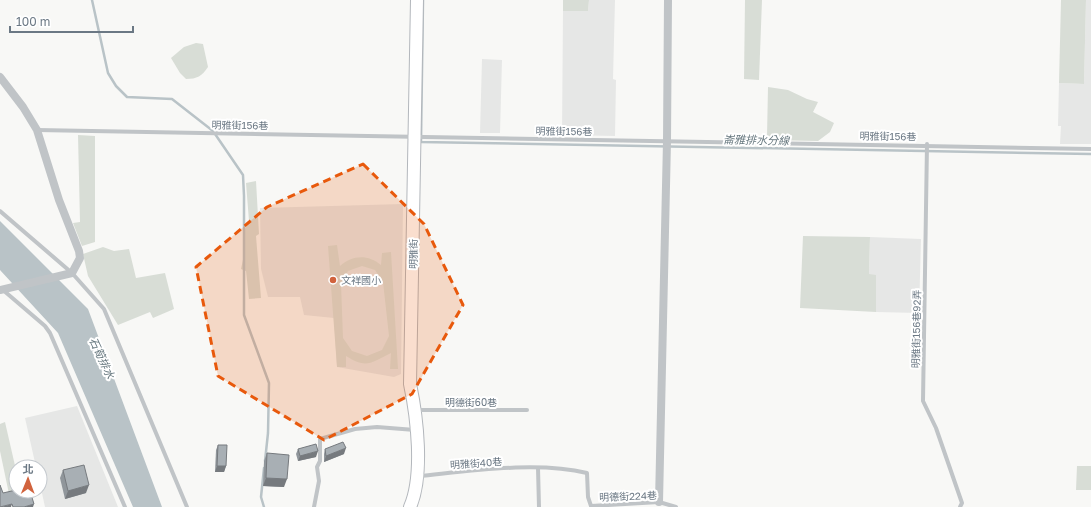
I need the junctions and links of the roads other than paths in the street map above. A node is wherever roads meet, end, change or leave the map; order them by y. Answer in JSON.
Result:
{"nodes":[{"id":1,"x":417,"y":0,"type":"edge"},
{"id":2,"x":668,"y":0,"type":"edge"},
{"id":3,"x":0,"y":77,"type":"edge"},
{"id":4,"x":37,"y":130,"type":"junction"},
{"id":5,"x":415,"y":136,"type":"junction"},
{"id":6,"x":667,"y":141,"type":"junction"},
{"id":7,"x":927,"y":144,"type":"junction"},
{"id":8,"x":1091,"y":148,"type":"edge"},
{"id":9,"x":0,"y":211,"type":"edge"},
{"id":10,"x":72,"y":273,"type":"junction"},
{"id":11,"x":3,"y":289,"type":"edge"},
{"id":12,"x":416,"y":410,"type":"junction"},
{"id":13,"x":527,"y":410,"type":"dead end"},
{"id":14,"x":417,"y":430,"type":"junction"},
{"id":15,"x":538,"y":468,"type":"junction"},
{"id":16,"x":416,"y":476,"type":"junction"},
{"id":17,"x":658,"y":502,"type":"junction"},
{"id":18,"x":125,"y":507,"type":"edge"},
{"id":19,"x":187,"y":507,"type":"edge"},
{"id":20,"x":314,"y":507,"type":"edge"},
{"id":21,"x":410,"y":507,"type":"edge"},
{"id":22,"x":539,"y":507,"type":"edge"},
{"id":23,"x":676,"y":507,"type":"edge"},
{"id":24,"x":960,"y":507,"type":"edge"}],
"edges":[{"from":1,"to":5,"type":"street","name":"明雅街"},
{"from":2,"to":6,"type":"street"},
{"from":3,"to":4,"type":"street"},
{"from":4,"to":5,"type":"lane","name":"明雅街156巷"},
{"from":4,"to":10,"type":"street"},
{"from":5,"to":6,"type":"lane","name":"明雅街156巷"},
{"from":5,"to":12,"type":"street","name":"明雅街"},
{"from":6,"to":7,"type":"lane","name":"明雅街156巷"},
{"from":6,"to":17,"type":"street"},
{"from":7,"to":8,"type":"lane","name":"明雅街156巷"},
{"from":7,"to":24,"type":"lane","name":"明雅街156巷92弄"},
{"from":9,"to":10,"type":"lane"},
{"from":10,"to":11,"type":"street"},
{"from":10,"to":19,"type":"lane"},
{"from":11,"to":18,"type":"lane"},
{"from":12,"to":13,"type":"lane","name":"明德街60巷"},
{"from":12,"to":14,"type":"street","name":"明雅街"},
{"from":14,"to":16,"type":"street","name":"明雅街"},
{"from":14,"to":20,"type":"lane"},
{"from":15,"to":16,"type":"lane","name":"明雅街40巷"},
{"from":15,"to":17,"type":"lane","name":"明德街224巷"},
{"from":15,"to":22,"type":"lane"},
{"from":16,"to":21,"type":"street","name":"明雅街"},
{"from":17,"to":23,"type":"lane","name":"明德街224巷"}]}
